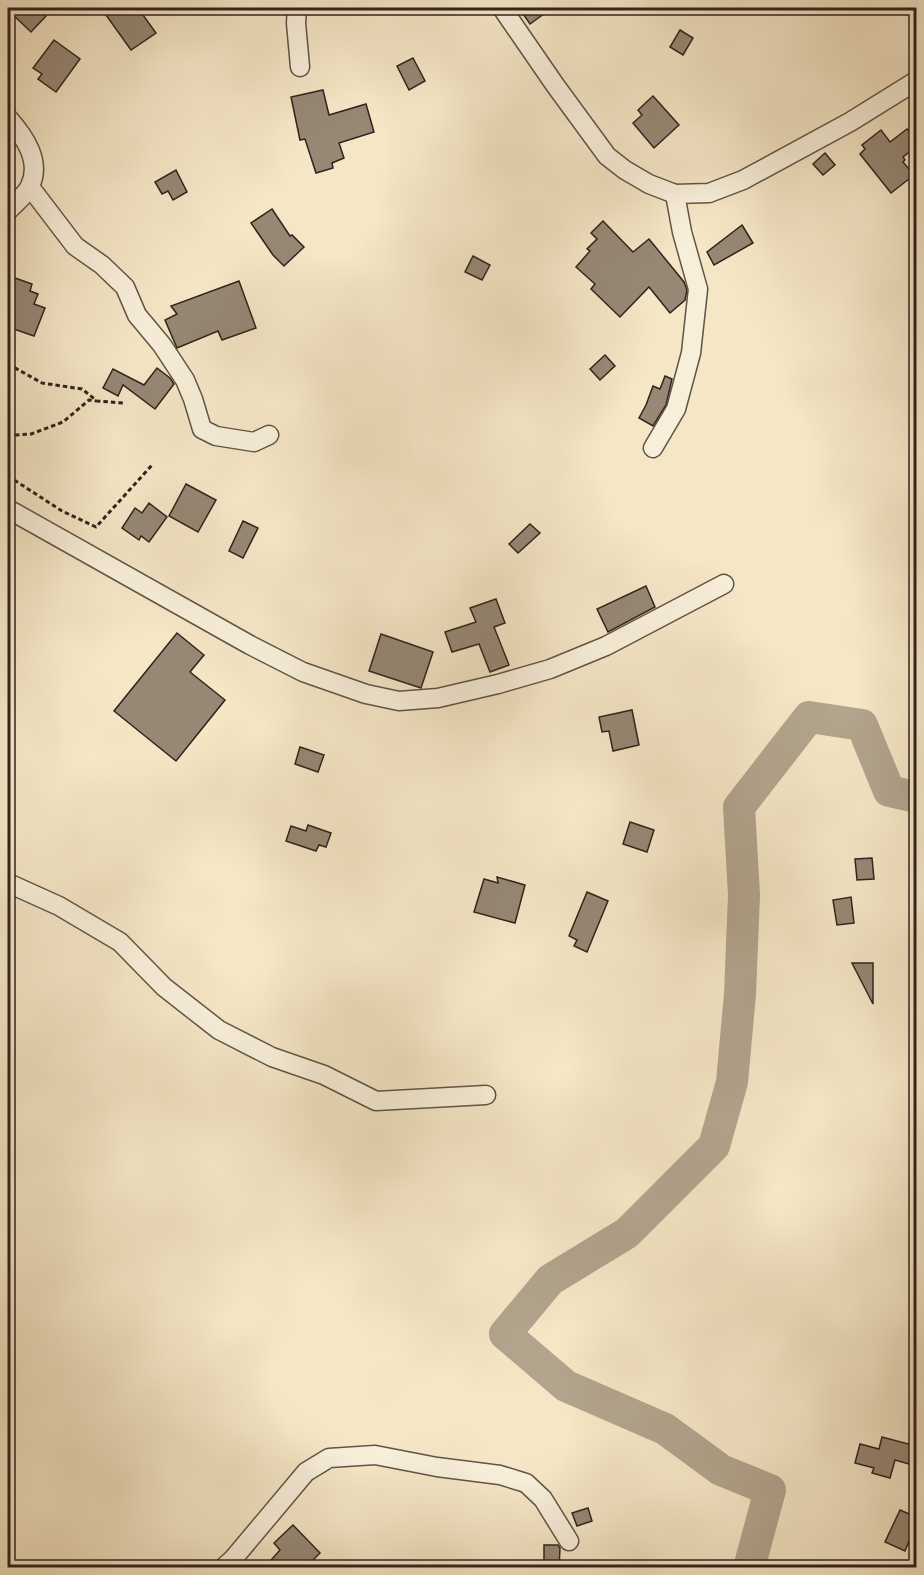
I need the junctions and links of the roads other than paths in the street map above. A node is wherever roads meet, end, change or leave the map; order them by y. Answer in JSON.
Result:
{"nodes":[{"id":1,"x":297,"y":8,"type":"edge"},
{"id":2,"x":502,"y":8,"type":"edge"},
{"id":3,"x":300,"y":67,"type":"dead end"},
{"id":4,"x":916,"y":81,"type":"edge"},
{"id":5,"x":8,"y":118,"type":"edge"},
{"id":6,"x":30,"y":187,"type":"junction"},
{"id":7,"x":675,"y":195,"type":"junction"},
{"id":8,"x":8,"y":211,"type":"edge"},
{"id":9,"x":269,"y":435,"type":"dead end"},
{"id":10,"x":653,"y":448,"type":"dead end"},
{"id":11,"x":8,"y":509,"type":"edge"},
{"id":12,"x":724,"y":584,"type":"dead end"},
{"id":13,"x":8,"y":883,"type":"edge"},
{"id":14,"x":486,"y":1095,"type":"dead end"},
{"id":15,"x":569,"y":1541,"type":"dead end"},
{"id":16,"x":223,"y":1568,"type":"edge"}],
"edges":[{"from":1,"to":3,"type":"street"},
{"from":2,"to":7,"type":"street"},
{"from":4,"to":7,"type":"street"},
{"from":5,"to":6,"type":"street"},
{"from":6,"to":8,"type":"street"},
{"from":6,"to":9,"type":"street"},
{"from":7,"to":10,"type":"street"},
{"from":11,"to":12,"type":"street"},
{"from":13,"to":14,"type":"street"},
{"from":15,"to":16,"type":"street"}]}
